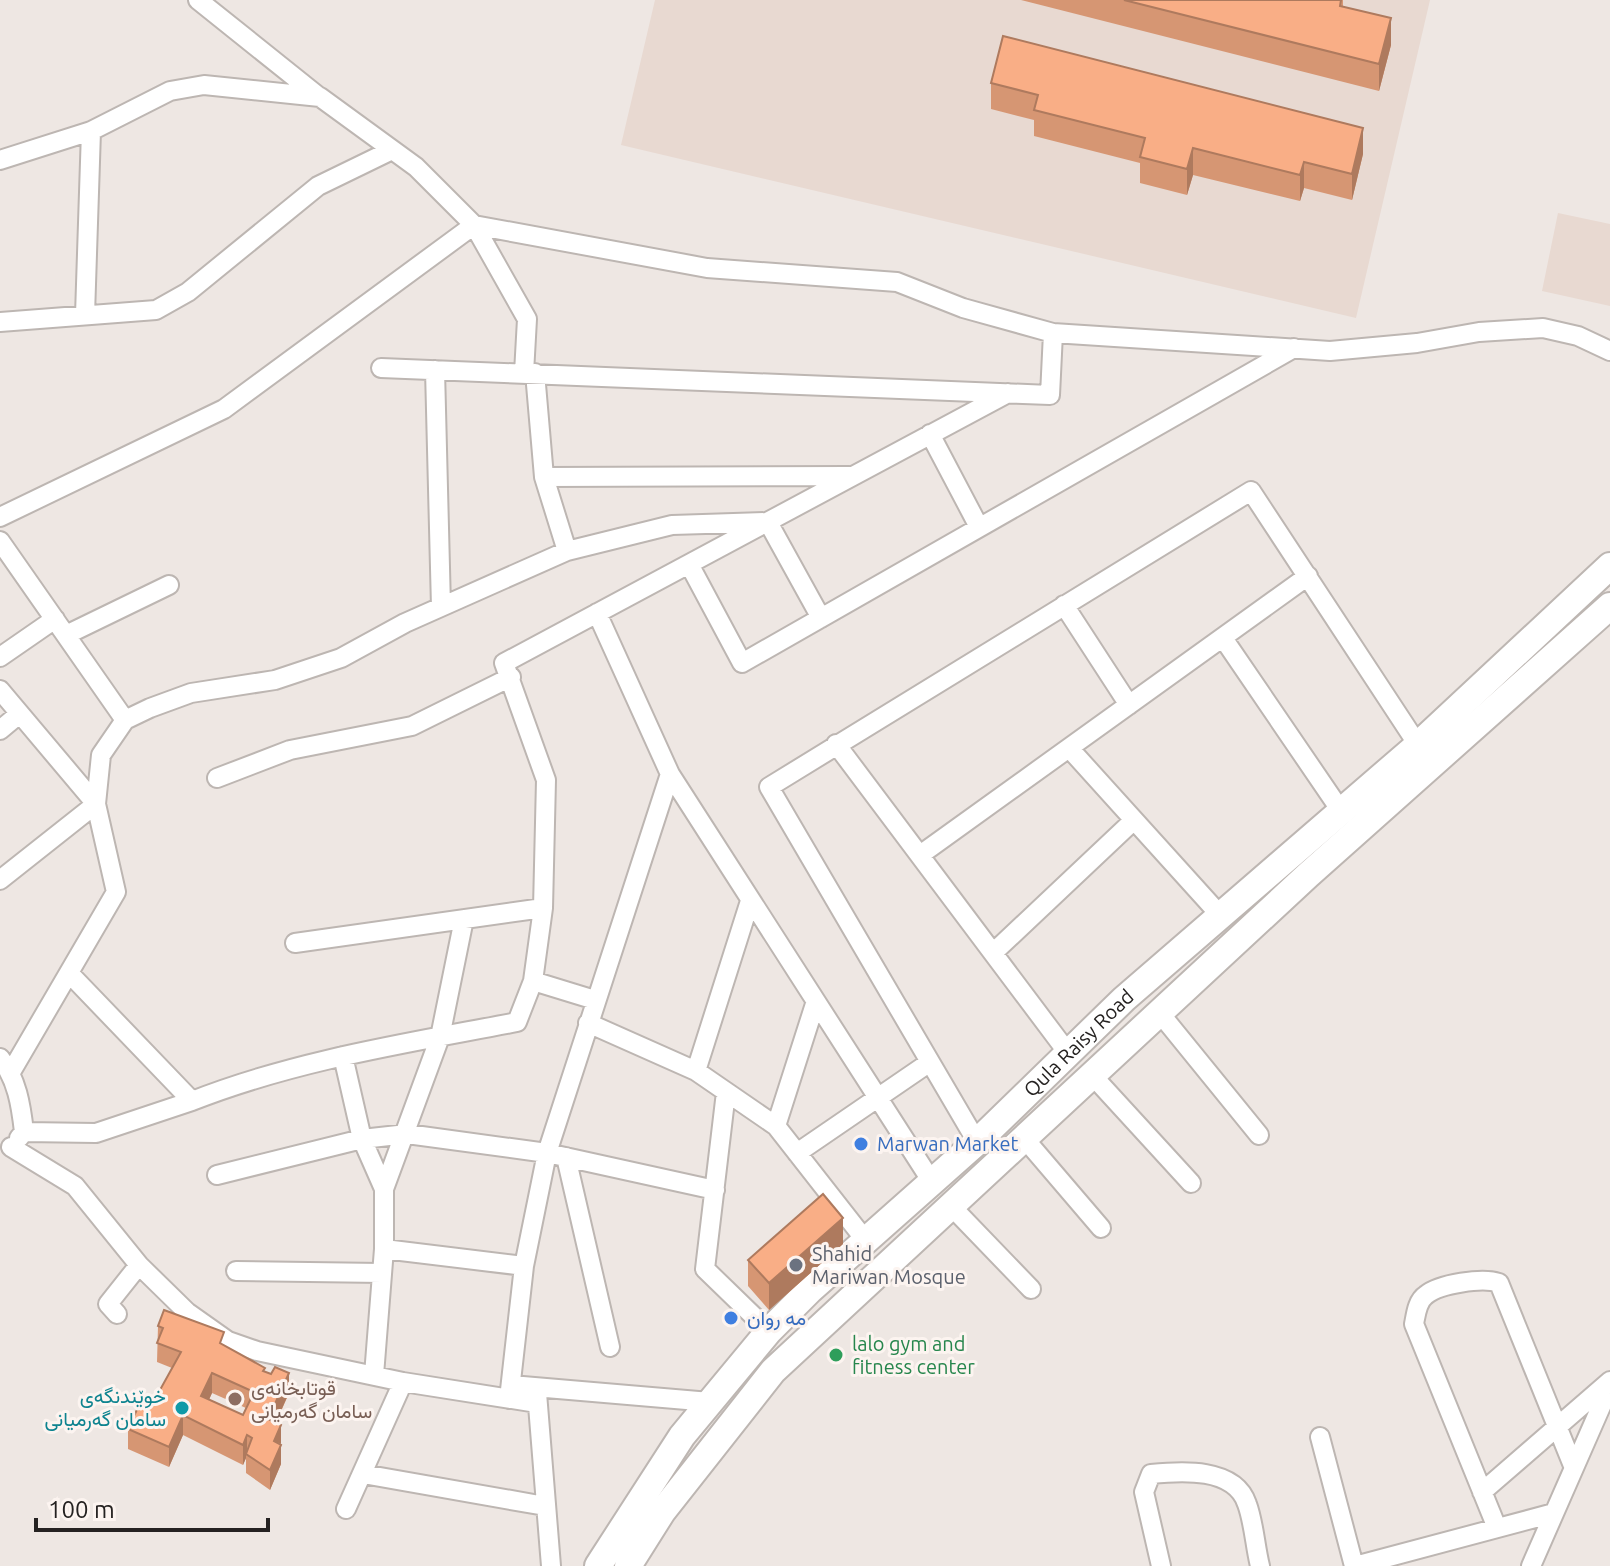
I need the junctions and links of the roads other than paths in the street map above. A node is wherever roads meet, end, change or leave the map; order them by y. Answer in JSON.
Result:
{"nodes":[{"id":1,"x":198,"y":0,"type":"edge"},
{"id":2,"x":320,"y":97,"type":"junction"},
{"id":3,"x":91,"y":131,"type":"junction"},
{"id":4,"x":392,"y":150,"type":"junction"},
{"id":5,"x":0,"y":160,"type":"edge"},
{"id":6,"x":474,"y":225,"type":"junction"},
{"id":7,"x":85,"y":315,"type":"junction"},
{"id":8,"x":0,"y":322,"type":"edge"},
{"id":9,"x":1053,"y":333,"type":"junction"},
{"id":10,"x":1294,"y":348,"type":"junction"},
{"id":11,"x":1608,"y":348,"type":"edge"},
{"id":12,"x":381,"y":368,"type":"dead end"},
{"id":13,"x":435,"y":370,"type":"junction"},
{"id":14,"x":530,"y":373,"type":"junction"},
{"id":15,"x":1008,"y":393,"type":"junction"},
{"id":16,"x":930,"y":434,"type":"junction"},
{"id":17,"x":853,"y":476,"type":"junction"},
{"id":18,"x":544,"y":477,"type":"junction"},
{"id":19,"x":0,"y":517,"type":"edge"},
{"id":20,"x":768,"y":522,"type":"junction"},
{"id":21,"x":979,"y":527,"type":"junction"},
{"id":22,"x":0,"y":541,"type":"edge"},
{"id":23,"x":567,"y":551,"type":"junction"},
{"id":24,"x":689,"y":564,"type":"junction"},
{"id":25,"x":1610,"y":566,"type":"edge"},
{"id":26,"x":1308,"y":576,"type":"junction"},
{"id":27,"x":169,"y":585,"type":"dead end"},
{"id":28,"x":1064,"y":605,"type":"junction"},
{"id":29,"x":1610,"y":606,"type":"edge"},
{"id":30,"x":441,"y":607,"type":"junction"},
{"id":31,"x":597,"y":613,"type":"junction"},
{"id":32,"x":821,"y":618,"type":"junction"},
{"id":33,"x":60,"y":627,"type":"junction"},
{"id":34,"x":1223,"y":638,"type":"junction"},
{"id":35,"x":0,"y":657,"type":"edge"},
{"id":36,"x":511,"y":677,"type":"junction"},
{"id":37,"x":0,"y":690,"type":"edge"},
{"id":38,"x":1129,"y":705,"type":"junction"},
{"id":39,"x":18,"y":715,"type":"junction"},
{"id":40,"x":125,"y":720,"type":"junction"},
{"id":41,"x":0,"y":730,"type":"edge"},
{"id":42,"x":836,"y":744,"type":"junction"},
{"id":43,"x":1418,"y":745,"type":"junction"},
{"id":44,"x":1069,"y":748,"type":"junction"},
{"id":45,"x":670,"y":774,"type":"junction"},
{"id":46,"x":217,"y":778,"type":"dead end"},
{"id":47,"x":96,"y":804,"type":"junction"},
{"id":48,"x":1341,"y":811,"type":"junction"},
{"id":49,"x":1133,"y":821,"type":"junction"},
{"id":50,"x":920,"y":855,"type":"junction"},
{"id":51,"x":1290,"y":855,"type":"junction"},
{"id":52,"x":1308,"y":875,"type":"junction"},
{"id":53,"x":0,"y":880,"type":"edge"},
{"id":54,"x":750,"y":901,"type":"junction"},
{"id":55,"x":543,"y":908,"type":"junction"},
{"id":56,"x":1220,"y":915,"type":"junction"},
{"id":57,"x":464,"y":919,"type":"junction"},
{"id":58,"x":295,"y":943,"type":"dead end"},
{"id":59,"x":994,"y":952,"type":"junction"},
{"id":60,"x":69,"y":973,"type":"junction"},
{"id":61,"x":533,"y":981,"type":"junction"},
{"id":62,"x":595,"y":1000,"type":"junction"},
{"id":63,"x":815,"y":1004,"type":"junction"},
{"id":64,"x":1159,"y":1012,"type":"junction"},
{"id":65,"x":588,"y":1023,"type":"junction"},
{"id":66,"x":440,"y":1037,"type":"junction"},
{"id":67,"x":1068,"y":1053,"type":"junction"},
{"id":68,"x":343,"y":1056,"type":"junction"},
{"id":69,"x":930,"y":1062,"type":"junction"},
{"id":70,"x":6,"y":1065,"type":"edge"},
{"id":71,"x":696,"y":1071,"type":"junction"},
{"id":72,"x":1092,"y":1075,"type":"junction"},
{"id":73,"x":726,"y":1092,"type":"junction"},
{"id":74,"x":877,"y":1098,"type":"junction"},
{"id":75,"x":192,"y":1101,"type":"junction"},
{"id":76,"x":776,"y":1126,"type":"junction"},
{"id":77,"x":24,"y":1132,"type":"junction"},
{"id":78,"x":407,"y":1134,"type":"junction"},
{"id":79,"x":1259,"y":1135,"type":"dead end"},
{"id":80,"x":1024,"y":1138,"type":"junction"},
{"id":81,"x":362,"y":1139,"type":"junction"},
{"id":82,"x":977,"y":1142,"type":"junction"},
{"id":83,"x":5,"y":1148,"type":"edge"},
{"id":84,"x":547,"y":1153,"type":"junction"},
{"id":85,"x":797,"y":1153,"type":"junction"},
{"id":86,"x":566,"y":1157,"type":"junction"},
{"id":87,"x":217,"y":1175,"type":"dead end"},
{"id":88,"x":932,"y":1182,"type":"junction"},
{"id":89,"x":1191,"y":1183,"type":"dead end"},
{"id":90,"x":384,"y":1189,"type":"junction"},
{"id":91,"x":715,"y":1190,"type":"junction"},
{"id":92,"x":952,"y":1207,"type":"junction"},
{"id":93,"x":1101,"y":1228,"type":"dead end"},
{"id":94,"x":866,"y":1241,"type":"junction"},
{"id":95,"x":384,"y":1249,"type":"junction"},
{"id":96,"x":139,"y":1265,"type":"junction"},
{"id":97,"x":524,"y":1266,"type":"junction"},
{"id":98,"x":236,"y":1271,"type":"dead end"},
{"id":99,"x":382,"y":1273,"type":"junction"},
{"id":100,"x":1031,"y":1289,"type":"dead end"},
{"id":101,"x":117,"y":1314,"type":"dead end"},
{"id":102,"x":769,"y":1331,"type":"junction"},
{"id":103,"x":610,"y":1347,"type":"dead end"},
{"id":104,"x":374,"y":1375,"type":"junction"},
{"id":105,"x":403,"y":1382,"type":"junction"},
{"id":106,"x":1610,"y":1384,"type":"edge"},
{"id":107,"x":510,"y":1392,"type":"junction"},
{"id":108,"x":537,"y":1395,"type":"junction"},
{"id":109,"x":710,"y":1402,"type":"junction"},
{"id":110,"x":1558,"y":1426,"type":"junction"},
{"id":111,"x":1320,"y":1437,"type":"dead end"},
{"id":112,"x":1574,"y":1468,"type":"junction"},
{"id":113,"x":363,"y":1474,"type":"junction"},
{"id":114,"x":1482,"y":1492,"type":"junction"},
{"id":115,"x":545,"y":1506,"type":"junction"},
{"id":116,"x":346,"y":1509,"type":"dead end"},
{"id":117,"x":1554,"y":1513,"type":"junction"},
{"id":118,"x":1497,"y":1528,"type":"junction"},
{"id":119,"x":551,"y":1566,"type":"edge"},
{"id":120,"x":598,"y":1566,"type":"edge"},
{"id":121,"x":628,"y":1566,"type":"edge"},
{"id":122,"x":1161,"y":1566,"type":"edge"},
{"id":123,"x":1260,"y":1566,"type":"edge"},
{"id":124,"x":1355,"y":1566,"type":"edge"},
{"id":125,"x":1531,"y":1566,"type":"edge"}],
"edges":[{"from":1,"to":2,"type":"street"},
{"from":2,"to":3,"type":"street"},
{"from":2,"to":4,"type":"street"},
{"from":3,"to":5,"type":"street"},
{"from":3,"to":7,"type":"street"},
{"from":4,"to":6,"type":"street"},
{"from":4,"to":7,"type":"street"},
{"from":6,"to":9,"type":"street"},
{"from":6,"to":14,"type":"street"},
{"from":6,"to":19,"type":"street"},
{"from":7,"to":8,"type":"street"},
{"from":9,"to":10,"type":"street"},
{"from":9,"to":15,"type":"street"},
{"from":10,"to":11,"type":"street"},
{"from":10,"to":21,"type":"street"},
{"from":12,"to":13,"type":"street"},
{"from":13,"to":14,"type":"street"},
{"from":13,"to":30,"type":"street"},
{"from":14,"to":15,"type":"street"},
{"from":14,"to":18,"type":"street"},
{"from":15,"to":16,"type":"street"},
{"from":16,"to":17,"type":"street"},
{"from":16,"to":21,"type":"street"},
{"from":17,"to":18,"type":"street"},
{"from":17,"to":20,"type":"street"},
{"from":18,"to":23,"type":"street"},
{"from":20,"to":23,"type":"street"},
{"from":20,"to":24,"type":"street"},
{"from":20,"to":32,"type":"street"},
{"from":21,"to":32,"type":"street"},
{"from":22,"to":33,"type":"street"},
{"from":23,"to":30,"type":"street"},
{"from":24,"to":31,"type":"street"},
{"from":24,"to":32,"type":"street"},
{"from":25,"to":43,"type":"main road","name":"Qula Raisy Road"},
{"from":26,"to":28,"type":"street"},
{"from":26,"to":34,"type":"street"},
{"from":26,"to":43,"type":"street"},
{"from":27,"to":33,"type":"street"},
{"from":28,"to":38,"type":"street"},
{"from":28,"to":42,"type":"street"},
{"from":29,"to":52,"type":"main road","name":"Qula Raisy Road"},
{"from":30,"to":40,"type":"street"},
{"from":31,"to":36,"type":"street"},
{"from":31,"to":45,"type":"street"},
{"from":33,"to":35,"type":"street"},
{"from":33,"to":40,"type":"street"},
{"from":34,"to":38,"type":"street"},
{"from":34,"to":48,"type":"street"},
{"from":36,"to":46,"type":"street"},
{"from":36,"to":55,"type":"street"},
{"from":37,"to":39,"type":"street"},
{"from":38,"to":44,"type":"street"},
{"from":39,"to":41,"type":"street"},
{"from":39,"to":47,"type":"street"},
{"from":40,"to":47,"type":"street"},
{"from":42,"to":50,"type":"street"},
{"from":42,"to":69,"type":"street"},
{"from":43,"to":48,"type":"main road","name":"Qula Raisy Road"},
{"from":44,"to":49,"type":"street"},
{"from":44,"to":50,"type":"street"},
{"from":45,"to":54,"type":"street"},
{"from":45,"to":62,"type":"street"},
{"from":47,"to":53,"type":"street"},
{"from":47,"to":60,"type":"street"},
{"from":48,"to":51,"type":"main road","name":"Qula Raisy Road"},
{"from":49,"to":56,"type":"street"},
{"from":49,"to":59,"type":"street"},
{"from":50,"to":59,"type":"street"},
{"from":51,"to":52,"type":"main road"},
{"from":51,"to":56,"type":"main road","name":"Qula Raisy Road"},
{"from":52,"to":64,"type":"main road","name":"Qula Raisy Road"},
{"from":54,"to":63,"type":"street"},
{"from":54,"to":71,"type":"street"},
{"from":55,"to":57,"type":"street"},
{"from":55,"to":61,"type":"street"},
{"from":56,"to":67,"type":"main road","name":"Qula Raisy Road"},
{"from":57,"to":58,"type":"street"},
{"from":57,"to":66,"type":"street"},
{"from":59,"to":67,"type":"street"},
{"from":60,"to":70,"type":"street"},
{"from":60,"to":75,"type":"street"},
{"from":61,"to":62,"type":"street"},
{"from":61,"to":66,"type":"street"},
{"from":62,"to":65,"type":"street"},
{"from":63,"to":74,"type":"street"},
{"from":63,"to":76,"type":"street"},
{"from":64,"to":72,"type":"main road","name":"Qula Raisy Road"},
{"from":64,"to":79,"type":"street"},
{"from":65,"to":71,"type":"street"},
{"from":65,"to":84,"type":"street"},
{"from":66,"to":68,"type":"street"},
{"from":66,"to":78,"type":"street"},
{"from":67,"to":82,"type":"main road","name":"Qula Raisy Road"},
{"from":68,"to":75,"type":"street"},
{"from":68,"to":81,"type":"street"},
{"from":69,"to":74,"type":"street"},
{"from":69,"to":82,"type":"street"},
{"from":70,"to":77,"type":"street"},
{"from":71,"to":73,"type":"street"},
{"from":72,"to":80,"type":"main road","name":"Qula Raisy Road"},
{"from":72,"to":89,"type":"street"},
{"from":73,"to":76,"type":"street"},
{"from":73,"to":91,"type":"street"},
{"from":74,"to":85,"type":"street"},
{"from":74,"to":88,"type":"street"},
{"from":75,"to":77,"type":"street"},
{"from":76,"to":85,"type":"street"},
{"from":77,"to":83,"type":"street"},
{"from":78,"to":81,"type":"street"},
{"from":78,"to":84,"type":"street"},
{"from":78,"to":90,"type":"street"},
{"from":80,"to":92,"type":"main road","name":"Qula Raisy Road"},
{"from":80,"to":93,"type":"street"},
{"from":81,"to":87,"type":"street"},
{"from":81,"to":90,"type":"street"},
{"from":82,"to":88,"type":"main road","name":"Qula Raisy Road"},
{"from":83,"to":96,"type":"street"},
{"from":84,"to":86,"type":"street"},
{"from":84,"to":97,"type":"street"},
{"from":85,"to":94,"type":"street"},
{"from":86,"to":91,"type":"street"},
{"from":86,"to":103,"type":"street"},
{"from":88,"to":94,"type":"main road","name":"Qula Raisy Road"},
{"from":90,"to":95,"type":"street"},
{"from":91,"to":102,"type":"street"},
{"from":92,"to":100,"type":"street"},
{"from":92,"to":121,"type":"main road","name":"Qula Raisy Road"},
{"from":94,"to":102,"type":"main road","name":"Qula Raisy Road"},
{"from":95,"to":97,"type":"street"},
{"from":95,"to":99,"type":"street"},
{"from":96,"to":101,"type":"street"},
{"from":96,"to":104,"type":"street"},
{"from":97,"to":107,"type":"street"},
{"from":98,"to":99,"type":"street"},
{"from":99,"to":104,"type":"street"},
{"from":102,"to":109,"type":"main road","name":"Qula Raisy Road"},
{"from":104,"to":105,"type":"street"},
{"from":105,"to":107,"type":"street"},
{"from":105,"to":113,"type":"street"},
{"from":106,"to":110,"type":"street"},
{"from":106,"to":112,"type":"street"},
{"from":107,"to":108,"type":"street"},
{"from":108,"to":109,"type":"street"},
{"from":108,"to":115,"type":"street"},
{"from":109,"to":120,"type":"main road","name":"Qula Raisy Road"},
{"from":110,"to":112,"type":"street"},
{"from":110,"to":114,"type":"street"},
{"from":110,"to":114,"type":"street"},
{"from":111,"to":124,"type":"street"},
{"from":112,"to":117,"type":"street"},
{"from":113,"to":115,"type":"street"},
{"from":113,"to":116,"type":"street"},
{"from":114,"to":118,"type":"street"},
{"from":115,"to":119,"type":"street"},
{"from":117,"to":118,"type":"street"},
{"from":117,"to":125,"type":"street"},
{"from":118,"to":124,"type":"street"},
{"from":122,"to":123,"type":"street"}]}
